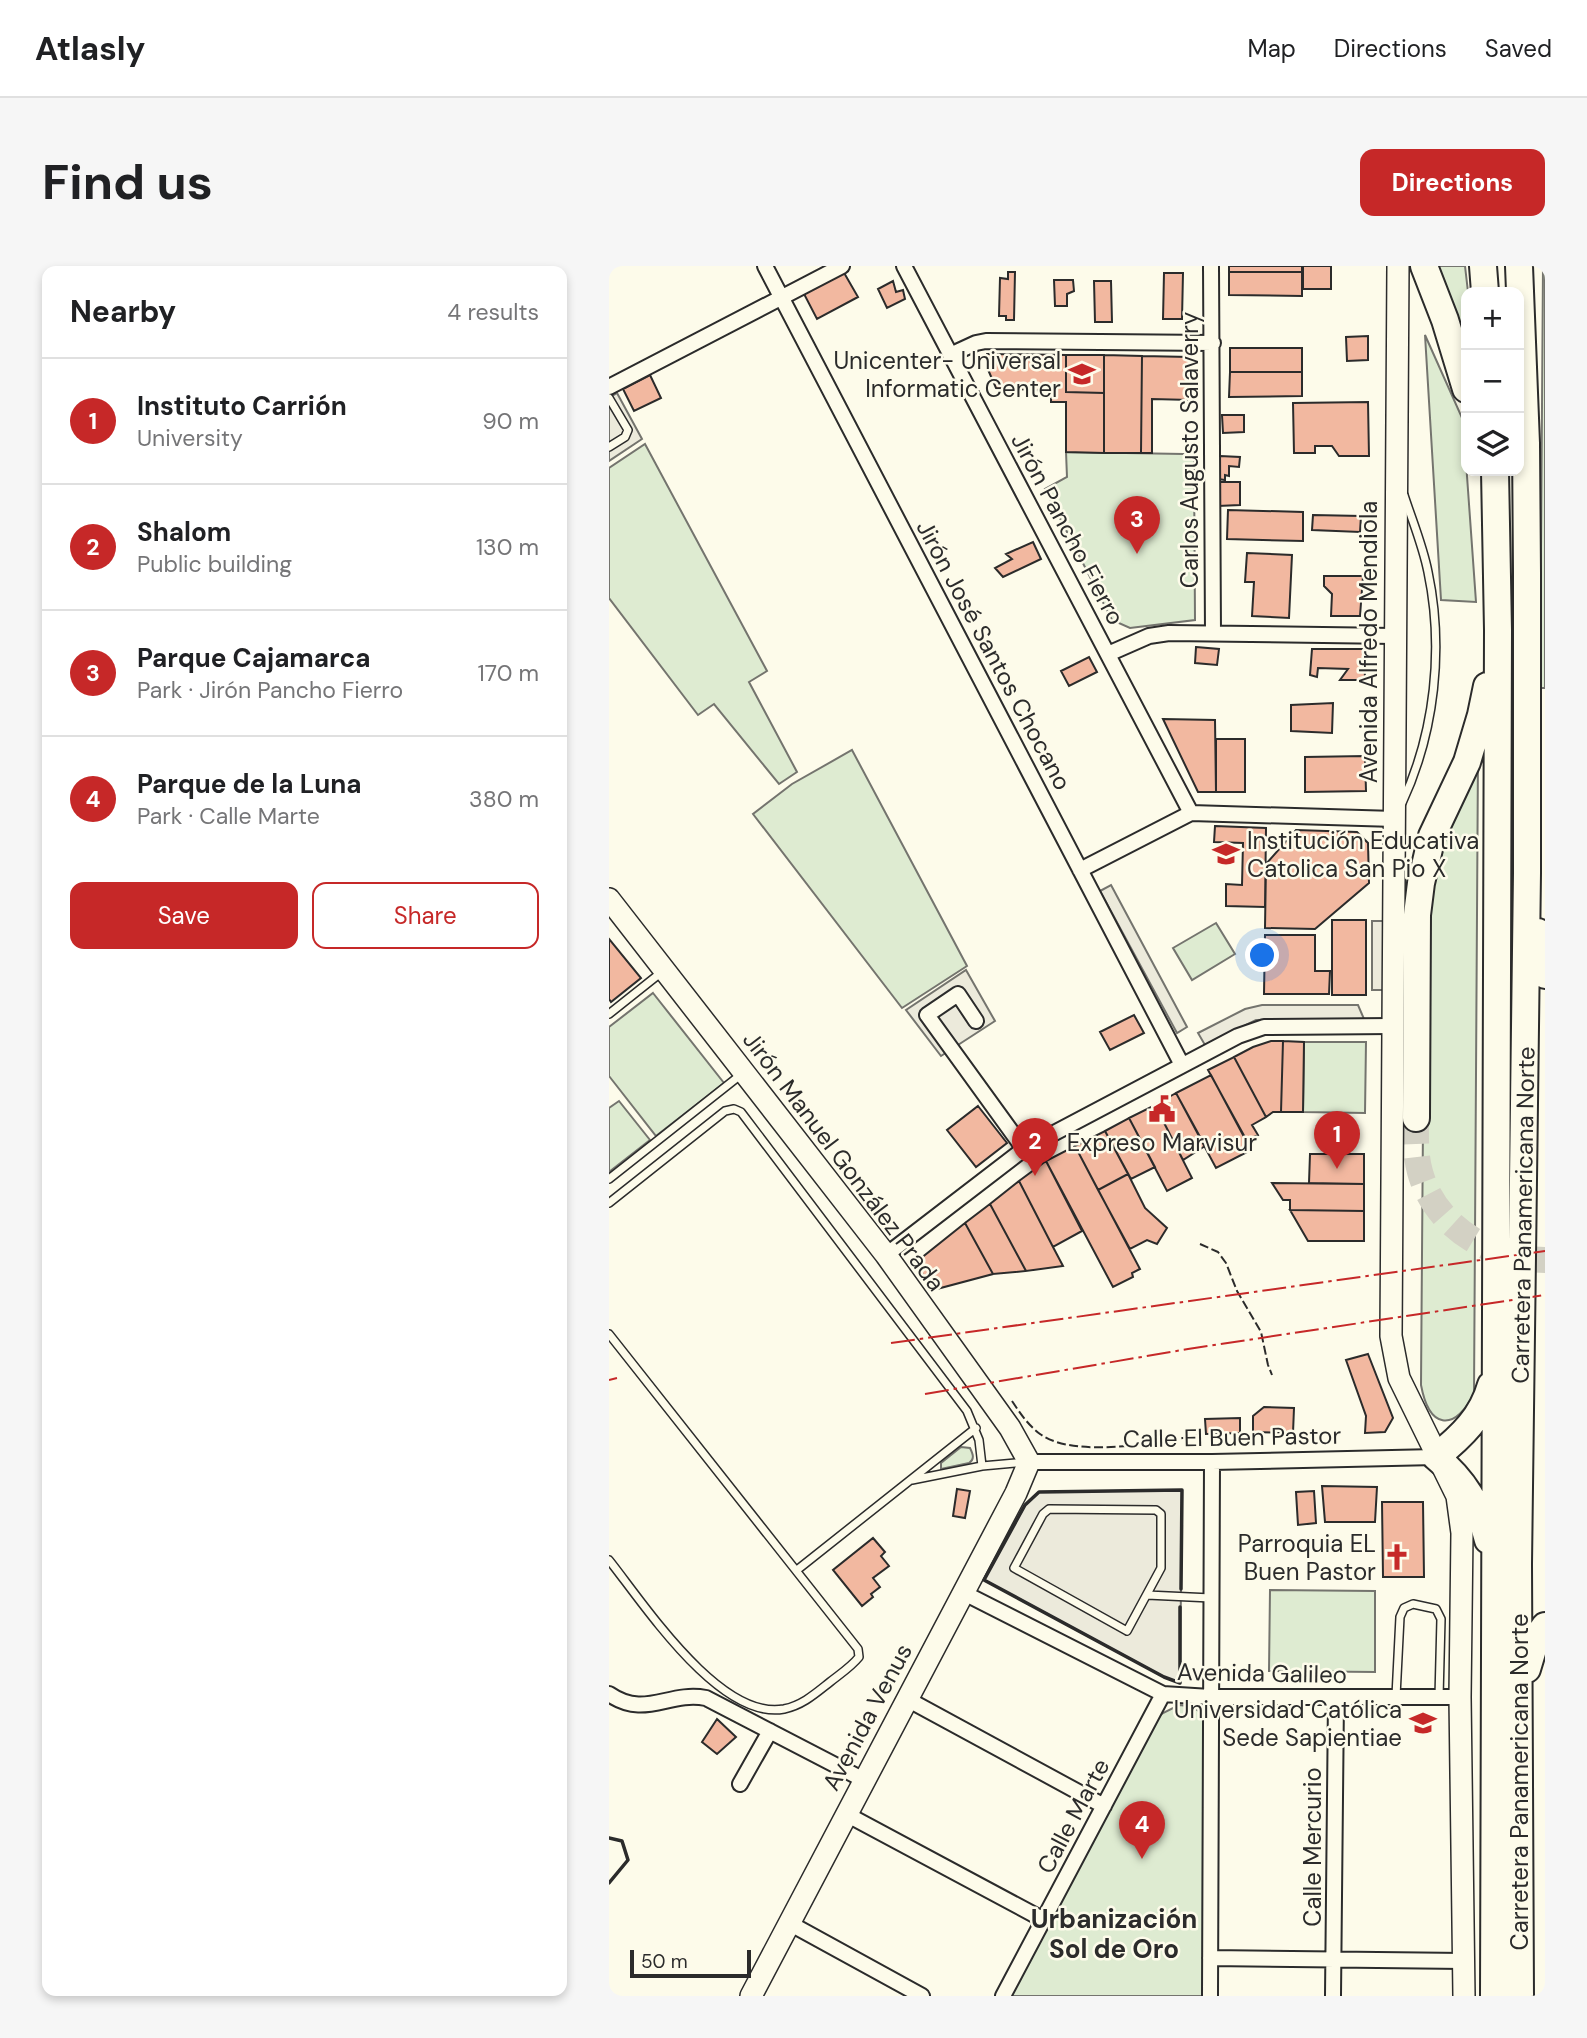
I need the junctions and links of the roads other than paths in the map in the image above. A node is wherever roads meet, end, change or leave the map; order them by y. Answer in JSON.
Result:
{"nodes":[{"id":1,"x":765,"y":266,"type":"edge"},
{"id":2,"x":842,"y":266,"type":"edge"},
{"id":3,"x":904,"y":266,"type":"edge"},
{"id":4,"x":1211,"y":266,"type":"edge"},
{"id":5,"x":1398,"y":266,"type":"edge"},
{"id":6,"x":1424,"y":266,"type":"edge"},
{"id":7,"x":1483,"y":266,"type":"edge"},
{"id":8,"x":1519,"y":266,"type":"edge"},
{"id":9,"x":1525,"y":266,"type":"edge"},
{"id":10,"x":1485,"y":287,"type":"edge"},
{"id":11,"x":1521,"y":287,"type":"edge"},
{"id":12,"x":1523,"y":287,"type":"edge"},
{"id":13,"x":781,"y":297,"type":"junction"},
{"id":14,"x":1213,"y":343,"type":"junction"},
{"id":15,"x":1523,"y":350,"type":"edge"},
{"id":16,"x":950,"y":355,"type":"junction"},
{"id":17,"x":1461,"y":373,"type":"edge"},
{"id":18,"x":609,"y":387,"type":"edge"},
{"id":19,"x":609,"y":398,"type":"edge"},
{"id":20,"x":609,"y":447,"type":"edge"},
{"id":21,"x":1395,"y":464,"type":"junction"},
{"id":22,"x":1478,"y":476,"type":"edge"},
{"id":23,"x":1495,"y":476,"type":"edge"},
{"id":24,"x":1498,"y":581,"type":"junction"},
{"id":25,"x":1498,"y":629,"type":"junction"},
{"id":26,"x":1213,"y":633,"type":"junction"},
{"id":27,"x":1394,"y":636,"type":"junction"},
{"id":28,"x":1108,"y":654,"type":"junction"},
{"id":29,"x":1191,"y":813,"type":"junction"},
{"id":30,"x":1395,"y":819,"type":"junction"},
{"id":31,"x":1080,"y":870,"type":"junction"},
{"id":32,"x":1527,"y":873,"type":"junction"},
{"id":33,"x":609,"y":899,"type":"edge"},
{"id":34,"x":664,"y":970,"type":"junction"},
{"id":35,"x":1545,"y":975,"type":"edge"},
{"id":36,"x":609,"y":1014,"type":"edge"},
{"id":37,"x":976,"y":1021,"type":"dead end"},
{"id":38,"x":1392,"y":1026,"type":"junction"},
{"id":39,"x":1182,"y":1065,"type":"junction"},
{"id":40,"x":744,"y":1073,"type":"junction"},
{"id":41,"x":1416,"y":1118,"type":"tunnel mouth"},
{"id":42,"x":1024,"y":1149,"type":"junction"},
{"id":43,"x":609,"y":1179,"type":"edge"},
{"id":44,"x":609,"y":1203,"type":"edge"},
{"id":45,"x":886,"y":1255,"type":"junction"},
{"id":46,"x":609,"y":1334,"type":"edge"},
{"id":47,"x":1496,"y":1363,"type":"junction"},
{"id":48,"x":976,"y":1428,"type":"junction"},
{"id":49,"x":1437,"y":1457,"type":"junction"},
{"id":50,"x":1029,"y":1462,"type":"junction"},
{"id":51,"x":1212,"y":1462,"type":"junction"},
{"id":52,"x":982,"y":1466,"type":"junction"},
{"id":53,"x":912,"y":1480,"type":"junction"},
{"id":54,"x":609,"y":1560,"type":"edge"},
{"id":55,"x":1494,"y":1562,"type":"junction"},
{"id":56,"x":797,"y":1570,"type":"junction"},
{"id":57,"x":962,"y":1592,"type":"junction"},
{"id":58,"x":1147,"y":1595,"type":"junction"},
{"id":59,"x":1211,"y":1598,"type":"junction"},
{"id":60,"x":1545,"y":1626,"type":"edge"},
{"id":61,"x":1163,"y":1694,"type":"junction"},
{"id":62,"x":609,"y":1695,"type":"edge"},
{"id":63,"x":1210,"y":1697,"type":"junction"},
{"id":64,"x":1450,"y":1697,"type":"junction"},
{"id":65,"x":1336,"y":1698,"type":"junction"},
{"id":66,"x":1396,"y":1698,"type":"junction"},
{"id":67,"x":907,"y":1699,"type":"junction"},
{"id":68,"x":770,"y":1731,"type":"junction"},
{"id":69,"x":1519,"y":1737,"type":"junction"},
{"id":70,"x":864,"y":1780,"type":"junction"},
{"id":71,"x":740,"y":1784,"type":"dead end"},
{"id":72,"x":1104,"y":1806,"type":"junction"},
{"id":73,"x":846,"y":1814,"type":"junction"},
{"id":74,"x":1044,"y":1920,"type":"junction"},
{"id":75,"x":789,"y":1923,"type":"junction"},
{"id":76,"x":1210,"y":1958,"type":"junction"},
{"id":77,"x":1334,"y":1958,"type":"junction"},
{"id":78,"x":1464,"y":1961,"type":"junction"},
{"id":79,"x":751,"y":1996,"type":"edge"},
{"id":80,"x":922,"y":1996,"type":"edge"},
{"id":81,"x":1003,"y":1996,"type":"edge"},
{"id":82,"x":1210,"y":1996,"type":"edge"},
{"id":83,"x":1333,"y":1996,"type":"edge"},
{"id":84,"x":1464,"y":1996,"type":"edge"},
{"id":85,"x":1495,"y":1996,"type":"edge"},
{"id":86,"x":1520,"y":1996,"type":"edge"}],
"edges":[{"from":1,"to":13,"type":"street","name":"Jirón José Santos Chocano"},
{"from":2,"to":13,"type":"street"},
{"from":3,"to":16,"type":"street","name":"Jirón Pancho Fierro"},
{"from":4,"to":14,"type":"street","name":"Carlos Augusto Salaverry"},
{"from":5,"to":21,"type":"main road","name":"Avenida Alfredo Mendiola"},
{"from":6,"to":17,"type":"highway"},
{"from":7,"to":10,"type":"highway"},
{"from":8,"to":11,"type":"highway","name":"Carretera Panamericana Norte"},
{"from":9,"to":12,"type":"highway"},
{"from":13,"to":18,"type":"street"},
{"from":13,"to":31,"type":"street","name":"Jirón José Santos Chocano"},
{"from":14,"to":16,"type":"street"},
{"from":14,"to":26,"type":"street","name":"Carlos Augusto Salaverry"},
{"from":15,"to":32,"type":"highway","name":"Carretera Panamericana Norte"},
{"from":16,"to":28,"type":"street","name":"Jirón Pancho Fierro"},
{"from":19,"to":20,"type":"lane"},
{"from":21,"to":27,"type":"main road","name":"Avenida Alfredo Mendiola"},
{"from":21,"to":30,"type":"lane"},
{"from":22,"to":24,"type":"highway"},
{"from":23,"to":24,"type":"highway","name":"Carretera Panamericana Norte"},
{"from":24,"to":25,"type":"highway","name":"Carretera Panamericana Norte"},
{"from":25,"to":41,"type":"highway"},
{"from":25,"to":47,"type":"highway","name":"Carretera Panamericana Norte"},
{"from":26,"to":27,"type":"street"},
{"from":26,"to":28,"type":"street"},
{"from":27,"to":30,"type":"main road","name":"Avenida Alfredo Mendiola"},
{"from":28,"to":29,"type":"street","name":"Jirón Pancho Fierro"},
{"from":29,"to":30,"type":"street"},
{"from":29,"to":31,"type":"street"},
{"from":30,"to":38,"type":"main road","name":"Avenida Alfredo Mendiola"},
{"from":31,"to":39,"type":"street","name":"Jirón José Santos Chocano"},
{"from":32,"to":35,"type":"highway"},
{"from":32,"to":69,"type":"highway","name":"Carretera Panamericana Norte"},
{"from":33,"to":34,"type":"main road","name":"Jirón Manuel González Prada"},
{"from":34,"to":36,"type":"lane"},
{"from":34,"to":40,"type":"main road","name":"Jirón Manuel González Prada"},
{"from":37,"to":42,"type":"street"},
{"from":38,"to":39,"type":"street"},
{"from":38,"to":49,"type":"main road","name":"Avenida Alfredo Mendiola"},
{"from":39,"to":42,"type":"street"},
{"from":40,"to":43,"type":"lane"},
{"from":40,"to":45,"type":"main road","name":"Jirón Manuel González Prada"},
{"from":42,"to":45,"type":"street"},
{"from":44,"to":48,"type":"lane"},
{"from":45,"to":50,"type":"main road","name":"Jirón Manuel González Prada"},
{"from":46,"to":56,"type":"lane"},
{"from":47,"to":49,"type":"highway"},
{"from":47,"to":55,"type":"highway","name":"Carretera Panamericana Norte"},
{"from":48,"to":52,"type":"lane"},
{"from":48,"to":53,"type":"lane"},
{"from":49,"to":51,"type":"street","name":"Calle El Buen Pastor"},
{"from":49,"to":55,"type":"highway"},
{"from":49,"to":64,"type":"main road","name":"Avenida Alfredo Mendiola"},
{"from":50,"to":51,"type":"street","name":"Calle El Buen Pastor"},
{"from":50,"to":52,"type":"lane"},
{"from":50,"to":57,"type":"main road","name":"Avenida Venus"},
{"from":51,"to":59,"type":"street"},
{"from":52,"to":53,"type":"lane"},
{"from":53,"to":56,"type":"lane"},
{"from":54,"to":56,"type":"lane"},
{"from":55,"to":85,"type":"highway","name":"Carretera Panamericana Norte"},
{"from":57,"to":61,"type":"street","name":"Avenida Galileo"},
{"from":57,"to":67,"type":"main road","name":"Avenida Venus"},
{"from":58,"to":58,"type":"lane"},
{"from":58,"to":59,"type":"lane"},
{"from":59,"to":63,"type":"street"},
{"from":60,"to":69,"type":"highway"},
{"from":61,"to":63,"type":"street","name":"Avenida Galileo"},
{"from":61,"to":72,"type":"street","name":"Calle Marte"},
{"from":62,"to":68,"type":"street"},
{"from":63,"to":65,"type":"street","name":"Avenida Galileo"},
{"from":63,"to":76,"type":"street"},
{"from":64,"to":66,"type":"street","name":"Avenida Galileo"},
{"from":64,"to":66,"type":"lane"},
{"from":64,"to":78,"type":"main road","name":"Avenida Alfredo Mendiola"},
{"from":65,"to":66,"type":"street","name":"Avenida Galileo"},
{"from":65,"to":77,"type":"street","name":"Calle Mercurio"},
{"from":67,"to":70,"type":"main road","name":"Avenida Venus"},
{"from":67,"to":72,"type":"street"},
{"from":68,"to":70,"type":"street"},
{"from":68,"to":71,"type":"street"},
{"from":69,"to":86,"type":"highway","name":"Carretera Panamericana Norte"},
{"from":70,"to":73,"type":"main road","name":"Avenida Venus"},
{"from":72,"to":74,"type":"street","name":"Calle Marte"},
{"from":73,"to":74,"type":"street"},
{"from":73,"to":75,"type":"main road","name":"Avenida Venus"},
{"from":74,"to":81,"type":"street","name":"Calle Marte"},
{"from":75,"to":79,"type":"main road","name":"Avenida Venus"},
{"from":75,"to":80,"type":"street"},
{"from":76,"to":77,"type":"street"},
{"from":76,"to":82,"type":"street"},
{"from":77,"to":78,"type":"street"},
{"from":77,"to":83,"type":"street","name":"Calle Mercurio"},
{"from":78,"to":84,"type":"main road","name":"Avenida Alfredo Mendiola"}]}
